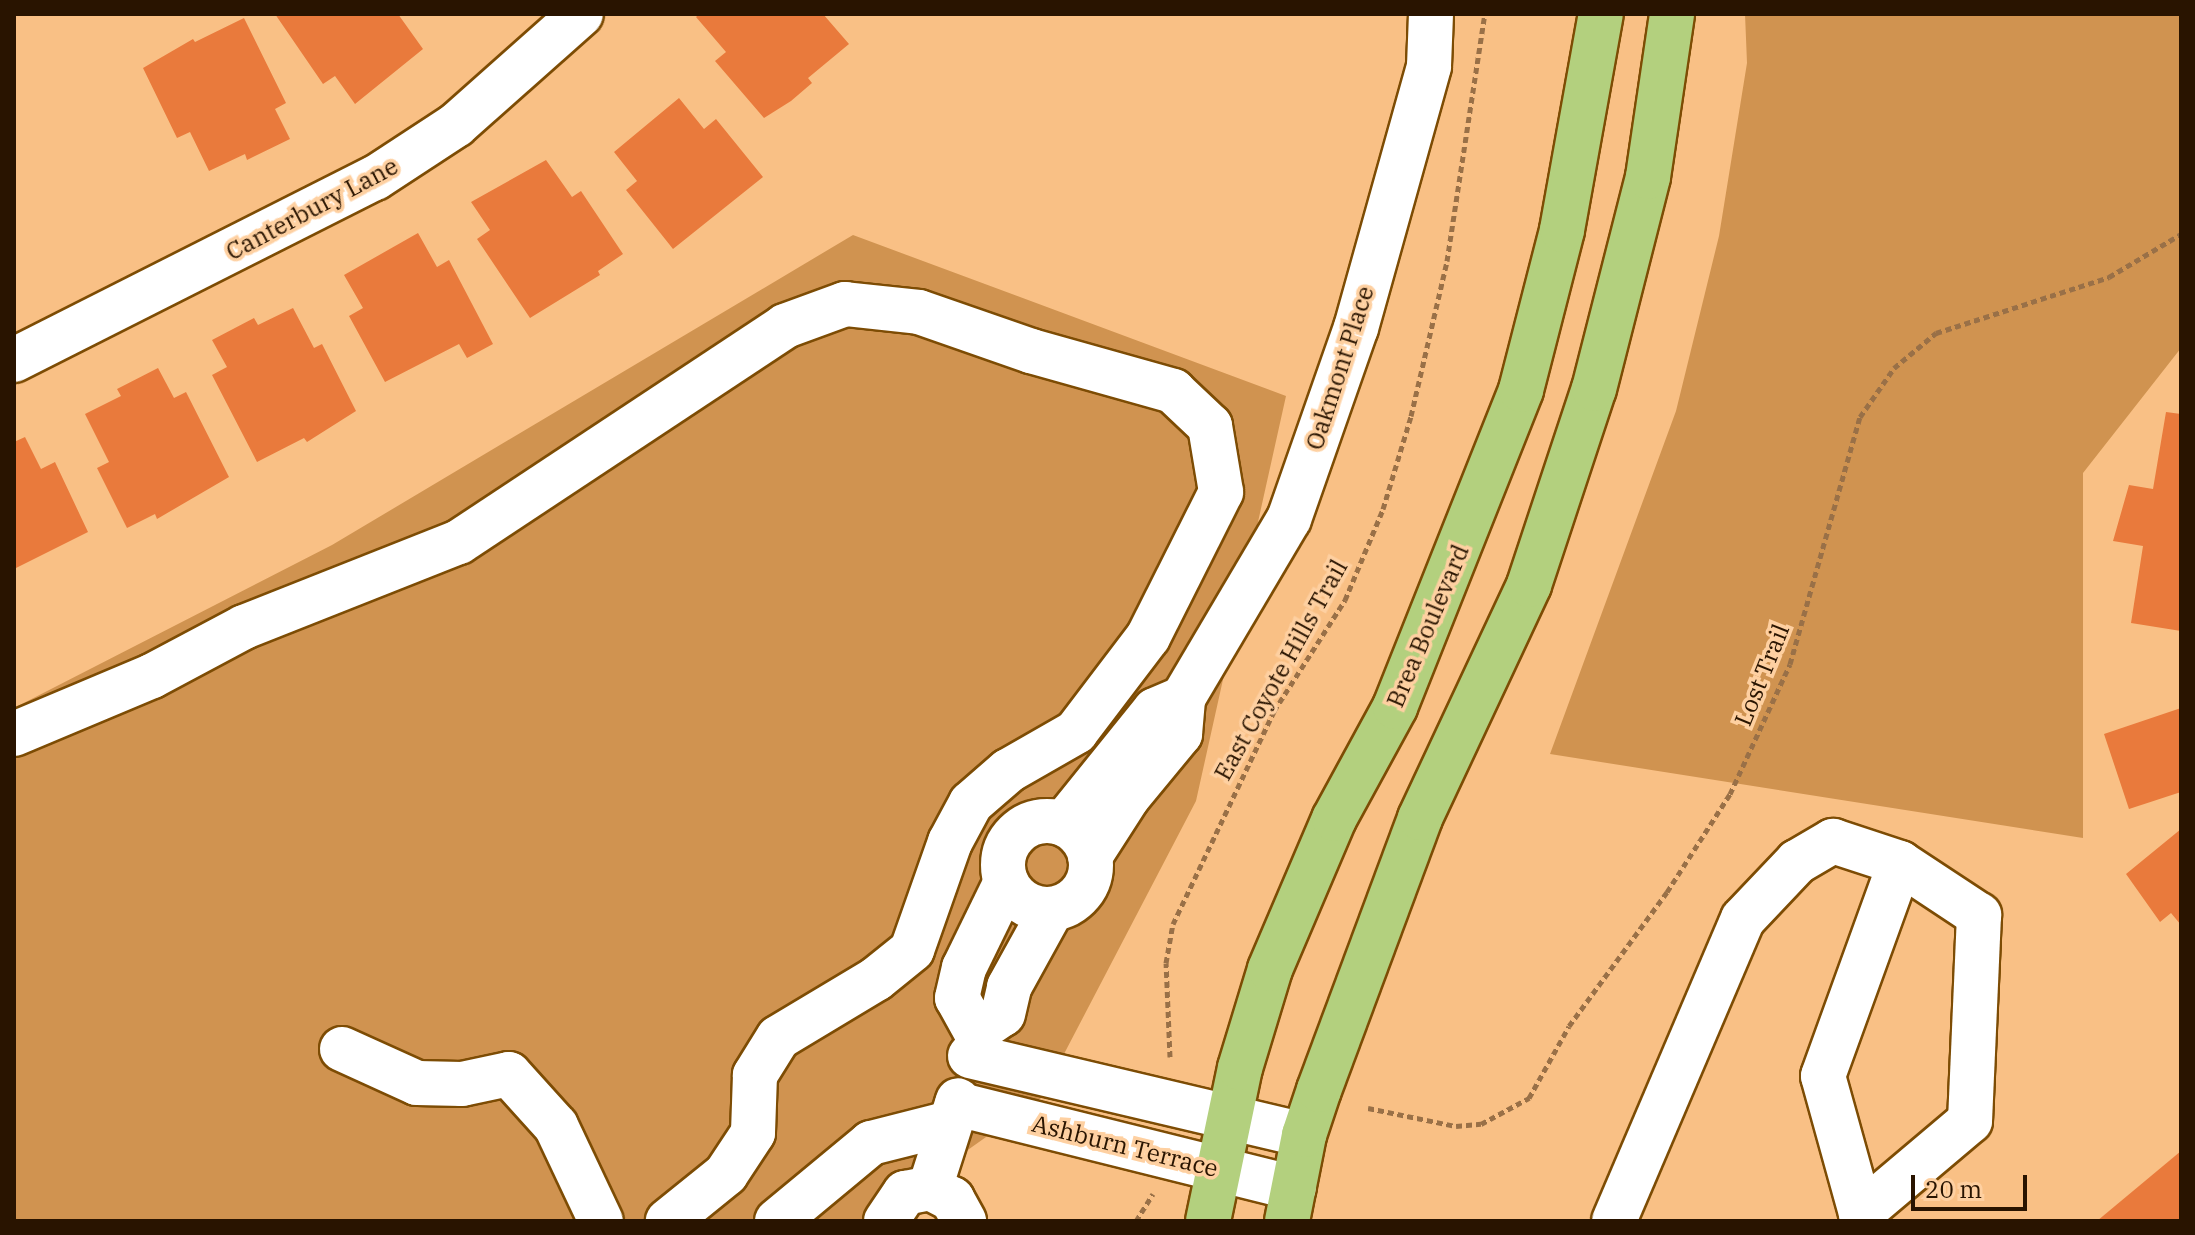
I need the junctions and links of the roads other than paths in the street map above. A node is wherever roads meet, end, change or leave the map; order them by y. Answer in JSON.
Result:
{"nodes":[{"id":1,"x":581,"y":14,"type":"edge"},
{"id":2,"x":1431,"y":14,"type":"edge"},
{"id":3,"x":1601,"y":14,"type":"edge"},
{"id":4,"x":1672,"y":14,"type":"edge"},
{"id":5,"x":14,"y":360,"type":"edge"},
{"id":6,"x":14,"y":734,"type":"edge"},
{"id":7,"x":1076,"y":840,"type":"junction"},
{"id":8,"x":1900,"y":863,"type":"junction"},
{"id":9,"x":1006,"y":882,"type":"junction"},
{"id":10,"x":1052,"y":909,"type":"junction"},
{"id":11,"x":973,"y":1044,"type":"junction"},
{"id":12,"x":342,"y":1049,"type":"dead end"},
{"id":13,"x":954,"y":1114,"type":"junction"},
{"id":14,"x":1228,"y":1118,"type":"junction"},
{"id":15,"x":1304,"y":1135,"type":"junction"},
{"id":16,"x":1215,"y":1169,"type":"junction"},
{"id":17,"x":930,"y":1188,"type":"junction"},
{"id":18,"x":1290,"y":1204,"type":"edge"},
{"id":19,"x":601,"y":1221,"type":"edge"},
{"id":20,"x":668,"y":1221,"type":"edge"},
{"id":21,"x":777,"y":1221,"type":"edge"},
{"id":22,"x":886,"y":1221,"type":"edge"},
{"id":23,"x":964,"y":1221,"type":"edge"},
{"id":24,"x":1208,"y":1221,"type":"edge"},
{"id":25,"x":1614,"y":1221,"type":"edge"}],
"edges":[{"from":1,"to":5,"type":"street","name":"Canterbury Lane"},
{"from":2,"to":7,"type":"street","name":"Oakmont Place"},
{"from":3,"to":14,"type":"main road","name":"Brea Boulevard"},
{"from":4,"to":15,"type":"main road"},
{"from":6,"to":20,"type":"street"},
{"from":7,"to":9,"type":"street"},
{"from":7,"to":10,"type":"street"},
{"from":8,"to":8,"type":"street"},
{"from":8,"to":25,"type":"street"},
{"from":9,"to":10,"type":"street"},
{"from":9,"to":11,"type":"street"},
{"from":10,"to":11,"type":"street"},
{"from":11,"to":13,"type":"street"},
{"from":11,"to":14,"type":"street"},
{"from":12,"to":19,"type":"street"},
{"from":13,"to":16,"type":"street","name":"Ashburn Terrace"},
{"from":13,"to":17,"type":"street"},
{"from":13,"to":21,"type":"street"},
{"from":14,"to":15,"type":"street"},
{"from":14,"to":16,"type":"main road","name":"Brea Boulevard"},
{"from":15,"to":18,"type":"main road"},
{"from":16,"to":18,"type":"street","name":"Ashburn Terrace"},
{"from":16,"to":24,"type":"main road","name":"Brea Boulevard"},
{"from":17,"to":22,"type":"street"},
{"from":17,"to":23,"type":"street"}]}
